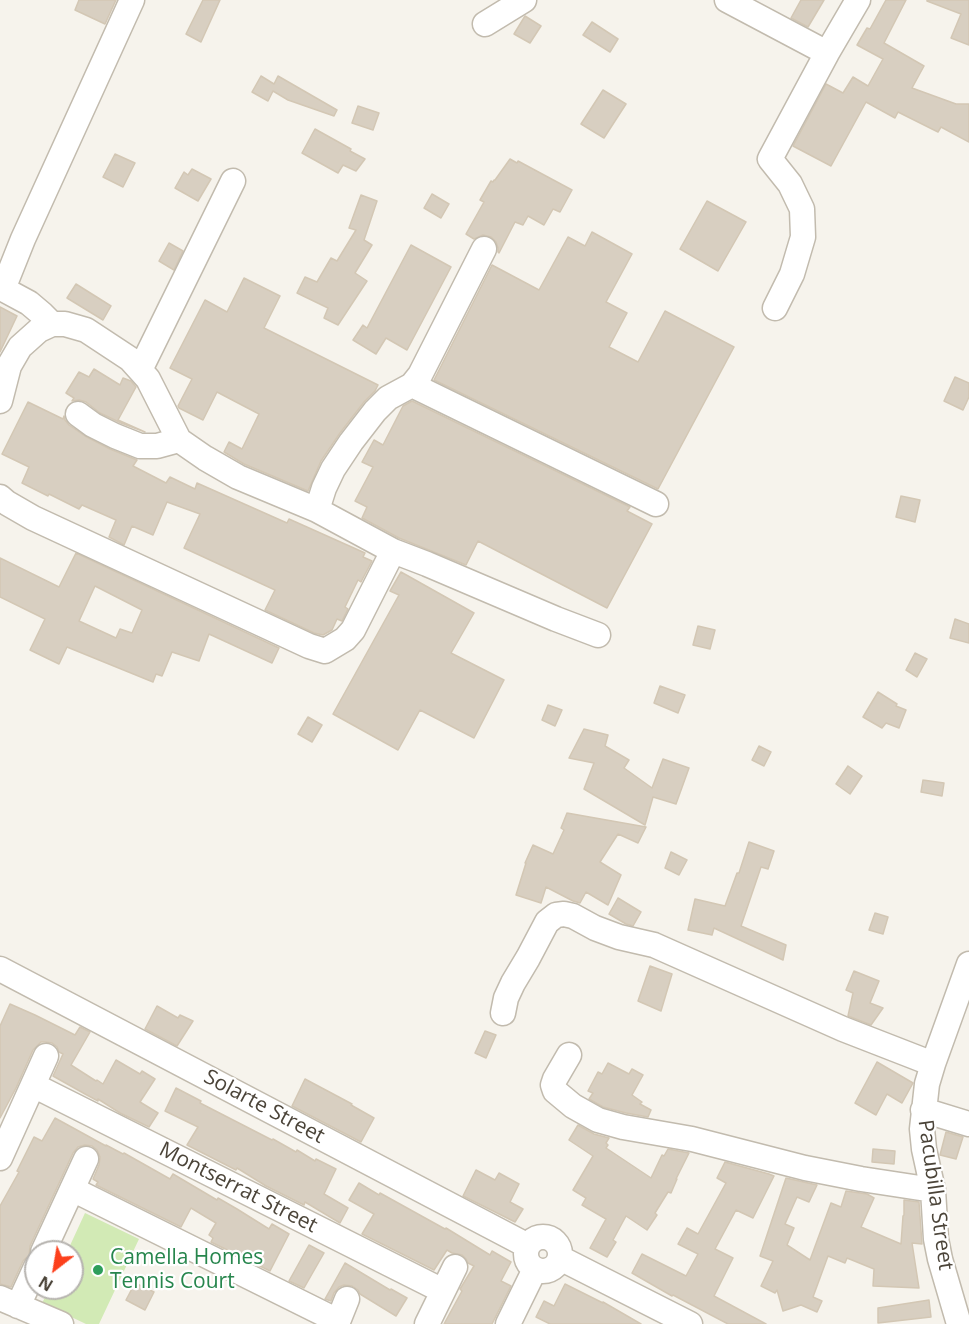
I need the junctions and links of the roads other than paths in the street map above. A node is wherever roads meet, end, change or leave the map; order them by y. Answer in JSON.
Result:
{"nodes":[{"id":1,"x":132,"y":0,"type":"edge"},
{"id":2,"x":524,"y":0,"type":"edge"},
{"id":3,"x":728,"y":0,"type":"edge"},
{"id":4,"x":858,"y":0,"type":"edge"},
{"id":5,"x":485,"y":24,"type":"dead end"},
{"id":6,"x":827,"y":53,"type":"junction"},
{"id":7,"x":233,"y":181,"type":"dead end"},
{"id":8,"x":484,"y":249,"type":"dead end"},
{"id":9,"x":2,"y":288,"type":"edge"},
{"id":10,"x":775,"y":308,"type":"dead end"},
{"id":11,"x":52,"y":324,"type":"junction"},
{"id":12,"x":140,"y":370,"type":"junction"},
{"id":13,"x":412,"y":385,"type":"junction"},
{"id":14,"x":0,"y":401,"type":"edge"},
{"id":15,"x":78,"y":414,"type":"dead end"},
{"id":16,"x":179,"y":440,"type":"junction"},
{"id":17,"x":0,"y":496,"type":"edge"},
{"id":18,"x":656,"y":504,"type":"dead end"},
{"id":19,"x":316,"y":510,"type":"junction"},
{"id":20,"x":393,"y":551,"type":"junction"},
{"id":21,"x":598,"y":635,"type":"dead end"},
{"id":22,"x":969,"y":964,"type":"edge"},
{"id":23,"x":2,"y":976,"type":"edge"},
{"id":24,"x":503,"y":1013,"type":"dead end"},
{"id":25,"x":569,"y":1055,"type":"dead end"},
{"id":26,"x":46,"y":1056,"type":"dead end"},
{"id":27,"x":933,"y":1064,"type":"junction"},
{"id":28,"x":33,"y":1085,"type":"junction"},
{"id":29,"x":923,"y":1110,"type":"junction"},
{"id":30,"x":969,"y":1125,"type":"edge"},
{"id":31,"x":0,"y":1158,"type":"edge"},
{"id":32,"x":87,"y":1159,"type":"dead end"},
{"id":33,"x":72,"y":1189,"type":"junction"},
{"id":34,"x":933,"y":1190,"type":"junction"},
{"id":35,"x":49,"y":1240,"type":"edge"},
{"id":36,"x":528,"y":1246,"type":"junction"},
{"id":37,"x":560,"y":1258,"type":"junction"},
{"id":38,"x":455,"y":1267,"type":"dead end"},
{"id":39,"x":536,"y":1269,"type":"junction"},
{"id":40,"x":24,"y":1283,"type":"edge"},
{"id":41,"x":444,"y":1291,"type":"junction"},
{"id":42,"x":9,"y":1302,"type":"edge"},
{"id":43,"x":341,"y":1315,"type":"edge"},
{"id":44,"x":515,"y":1322,"type":"edge"},
{"id":45,"x":61,"y":1324,"type":"edge"},
{"id":46,"x":428,"y":1324,"type":"edge"},
{"id":47,"x":690,"y":1324,"type":"edge"},
{"id":48,"x":959,"y":1324,"type":"edge"}],
"edges":[{"from":1,"to":9,"type":"street"},
{"from":2,"to":5,"type":"street"},
{"from":3,"to":6,"type":"street"},
{"from":4,"to":6,"type":"street"},
{"from":6,"to":10,"type":"street"},
{"from":7,"to":12,"type":"street"},
{"from":8,"to":13,"type":"street"},
{"from":9,"to":11,"type":"street"},
{"from":11,"to":12,"type":"street"},
{"from":11,"to":14,"type":"street"},
{"from":12,"to":16,"type":"street"},
{"from":13,"to":18,"type":"street"},
{"from":13,"to":19,"type":"street"},
{"from":15,"to":16,"type":"street"},
{"from":16,"to":19,"type":"street"},
{"from":17,"to":20,"type":"street"},
{"from":19,"to":20,"type":"street"},
{"from":20,"to":21,"type":"street"},
{"from":22,"to":27,"type":"street","name":"Pacubilla Street"},
{"from":23,"to":36,"type":"street","name":"Solarte Street"},
{"from":24,"to":27,"type":"street"},
{"from":25,"to":34,"type":"street"},
{"from":26,"to":28,"type":"street"},
{"from":27,"to":29,"type":"street","name":"Pacubilla Street"},
{"from":28,"to":31,"type":"street"},
{"from":28,"to":41,"type":"street","name":"Montserrat Street"},
{"from":29,"to":30,"type":"street"},
{"from":29,"to":34,"type":"street","name":"Pacubilla Street"},
{"from":32,"to":33,"type":"street"},
{"from":33,"to":35,"type":"street"},
{"from":33,"to":43,"type":"street"},
{"from":34,"to":48,"type":"street","name":"Pacubilla Street"},
{"from":36,"to":37,"type":"street"},
{"from":36,"to":39,"type":"street"},
{"from":37,"to":39,"type":"street"},
{"from":37,"to":47,"type":"street"},
{"from":38,"to":41,"type":"street"},
{"from":39,"to":44,"type":"street"},
{"from":40,"to":42,"type":"street"},
{"from":41,"to":46,"type":"street"},
{"from":42,"to":45,"type":"street"}]}
